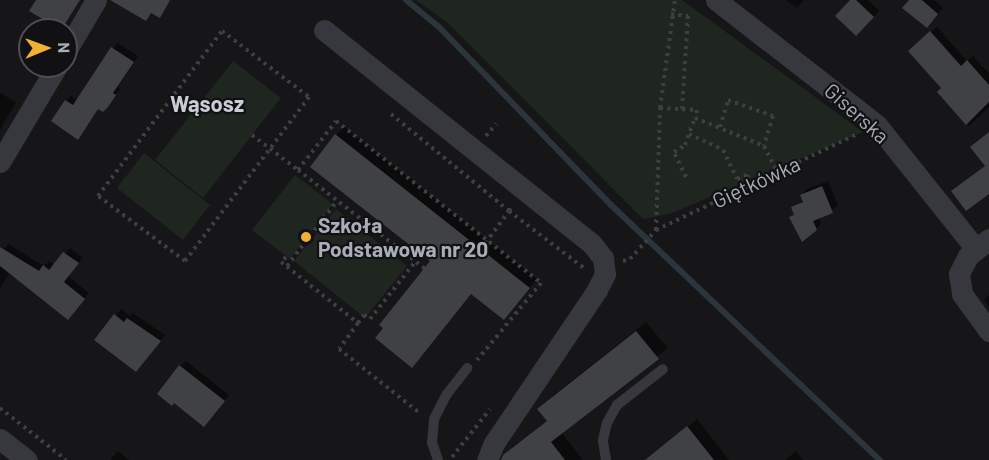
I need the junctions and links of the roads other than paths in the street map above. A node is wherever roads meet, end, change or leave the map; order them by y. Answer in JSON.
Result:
{"nodes":[{"id":1,"x":96,"y":0,"type":"edge"},
{"id":2,"x":716,"y":0,"type":"edge"},
{"id":3,"x":324,"y":30,"type":"dead end"},
{"id":4,"x":78,"y":31,"type":"edge"},
{"id":5,"x":50,"y":78,"type":"edge"},
{"id":6,"x":0,"y":162,"type":"edge"},
{"id":7,"x":982,"y":244,"type":"edge"},
{"id":8,"x":989,"y":331,"type":"edge"},
{"id":9,"x":467,"y":368,"type":"road end"},
{"id":10,"x":663,"y":369,"type":"dead end"},
{"id":11,"x":0,"y":438,"type":"edge"},
{"id":12,"x":27,"y":460,"type":"edge"},
{"id":13,"x":438,"y":460,"type":"edge"},
{"id":14,"x":487,"y":460,"type":"edge"},
{"id":15,"x":606,"y":460,"type":"edge"}],
"edges":[{"from":1,"to":4,"type":"street"},
{"from":2,"to":7,"type":"street","name":"Giserska"},
{"from":3,"to":14,"type":"street"},
{"from":5,"to":6,"type":"street"},
{"from":7,"to":8,"type":"street"},
{"from":9,"to":13,"type":"lane"},
{"from":10,"to":15,"type":"lane"},
{"from":11,"to":12,"type":"street"}]}
